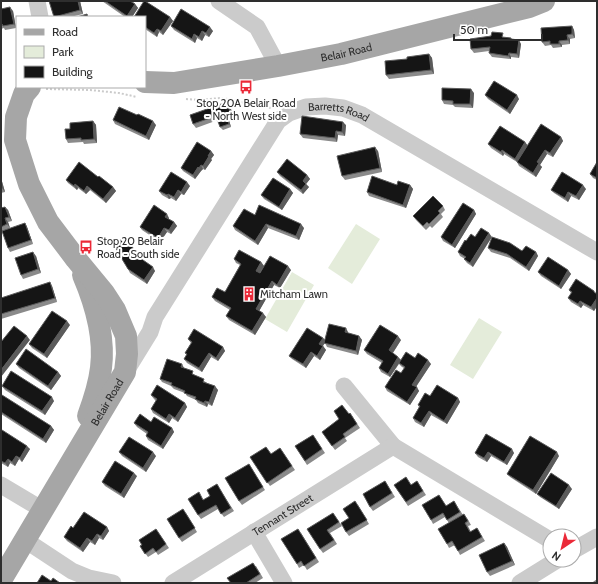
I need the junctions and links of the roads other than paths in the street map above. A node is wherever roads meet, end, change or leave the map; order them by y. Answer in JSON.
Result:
{"nodes":[{"id":1,"x":37,"y":1,"type":"edge"},
{"id":2,"x":219,"y":1,"type":"edge"},
{"id":3,"x":544,"y":1,"type":"edge"},
{"id":4,"x":40,"y":16,"type":"edge"},
{"id":5,"x":278,"y":66,"type":"junction"},
{"id":6,"x":27,"y":90,"type":"edge"},
{"id":7,"x":143,"y":90,"type":"edge"},
{"id":8,"x":597,"y":251,"type":"edge"},
{"id":9,"x":76,"y":259,"type":"junction"},
{"id":10,"x":155,"y":317,"type":"junction"},
{"id":11,"x":126,"y":336,"type":"junction"},
{"id":12,"x":125,"y":372,"type":"junction"},
{"id":13,"x":344,"y":386,"type":"dead end"},
{"id":14,"x":91,"y":408,"type":"junction"},
{"id":15,"x":393,"y":446,"type":"junction"},
{"id":16,"x":72,"y":460,"type":"junction"},
{"id":17,"x":1,"y":485,"type":"edge"},
{"id":18,"x":43,"y":510,"type":"junction"},
{"id":19,"x":254,"y":532,"type":"junction"},
{"id":20,"x":542,"y":535,"type":"edge"},
{"id":21,"x":597,"y":537,"type":"edge"},
{"id":22,"x":25,"y":540,"type":"junction"},
{"id":23,"x":582,"y":545,"type":"edge"},
{"id":24,"x":544,"y":568,"type":"edge"},
{"id":25,"x":1,"y":580,"type":"edge"},
{"id":26,"x":113,"y":583,"type":"edge"},
{"id":27,"x":172,"y":583,"type":"edge"},
{"id":28,"x":284,"y":583,"type":"edge"},
{"id":29,"x":520,"y":583,"type":"edge"}],
"edges":[{"from":1,"to":4,"type":"street"},
{"from":2,"to":5,"type":"street"},
{"from":3,"to":5,"type":"main road","name":"Belair Road"},
{"from":5,"to":7,"type":"main road","name":"Belair Road"},
{"from":6,"to":9,"type":"main road","name":"Belair Road"},
{"from":8,"to":10,"type":"street","name":"Barretts Road"},
{"from":9,"to":11,"type":"main road","name":"Belair Road"},
{"from":9,"to":14,"type":"main road","name":"Belair Road"},
{"from":10,"to":11,"type":"street","name":"Barretts Road"},
{"from":10,"to":12,"type":"street","name":"Barretts Road"},
{"from":11,"to":12,"type":"main road","name":"Belair Road"},
{"from":11,"to":14,"type":"main road"},
{"from":12,"to":16,"type":"main road","name":"Belair Road"},
{"from":13,"to":15,"type":"street"},
{"from":14,"to":16,"type":"main road","name":"Belair Road"},
{"from":15,"to":19,"type":"street","name":"Tennant Street"},
{"from":15,"to":20,"type":"street"},
{"from":16,"to":18,"type":"main road","name":"Belair Road"},
{"from":17,"to":18,"type":"street"},
{"from":18,"to":22,"type":"main road","name":"Belair Road"},
{"from":19,"to":27,"type":"street","name":"Tennant Street"},
{"from":19,"to":28,"type":"street"},
{"from":21,"to":23,"type":"street"},
{"from":22,"to":25,"type":"main road","name":"Belair Road"},
{"from":22,"to":26,"type":"street"},
{"from":24,"to":29,"type":"street"}]}
